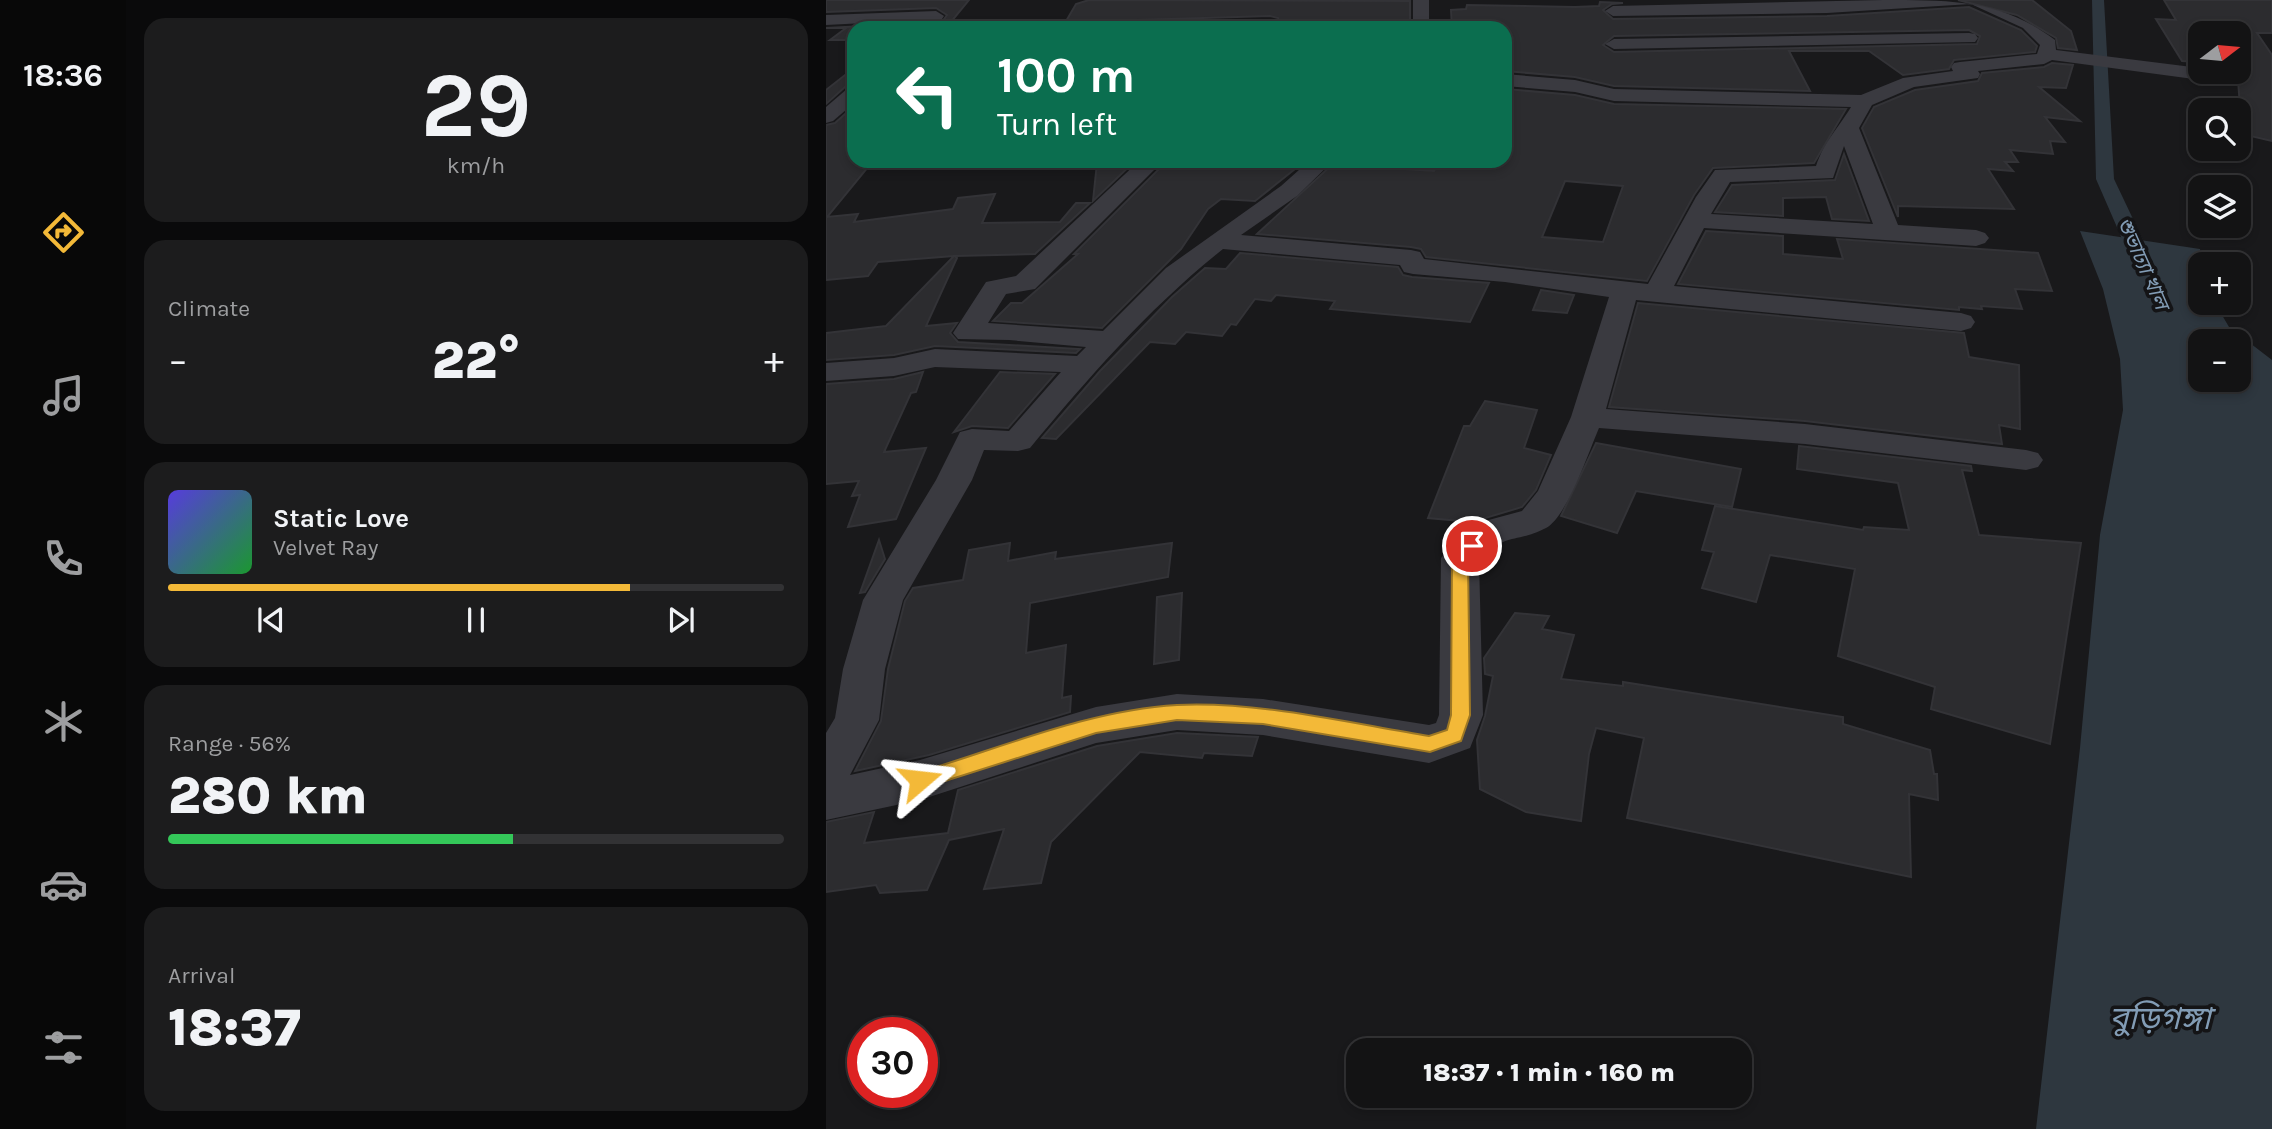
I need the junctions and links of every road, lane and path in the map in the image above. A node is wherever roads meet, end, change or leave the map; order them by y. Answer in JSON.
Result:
{"nodes":[{"id":1,"x":1421,"y":0,"type":"edge"},
{"id":2,"x":1966,"y":0,"type":"edge"},
{"id":3,"x":1975,"y":0,"type":"edge"},
{"id":4,"x":1917,"y":2,"type":"junction"},
{"id":5,"x":935,"y":17,"type":"edge"},
{"id":6,"x":826,"y":19,"type":"edge"},
{"id":7,"x":1422,"y":21,"type":"edge"},
{"id":8,"x":1999,"y":46,"type":"dead end"},
{"id":9,"x":2056,"y":55,"type":"junction"},
{"id":10,"x":2012,"y":60,"type":"junction"},
{"id":11,"x":2188,"y":72,"type":"edge"},
{"id":12,"x":1512,"y":80,"type":"edge"},
{"id":13,"x":847,"y":101,"type":"edge"},
{"id":14,"x":1856,"y":114,"type":"junction"},
{"id":15,"x":830,"y":120,"type":"edge"},
{"id":16,"x":1145,"y":168,"type":"edge"},
{"id":17,"x":1314,"y":168,"type":"edge"},
{"id":18,"x":1696,"y":220,"type":"junction"},
{"id":19,"x":1888,"y":232,"type":"junction"},
{"id":20,"x":1976,"y":238,"type":"dead end"},
{"id":21,"x":1217,"y":241,"type":"junction"},
{"id":22,"x":1641,"y":292,"type":"junction"},
{"id":23,"x":1961,"y":322,"type":"dead end"},
{"id":24,"x":1110,"y":340,"type":"junction"},
{"id":25,"x":1084,"y":366,"type":"junction"},
{"id":26,"x":826,"y":372,"type":"edge"},
{"id":27,"x":1587,"y":416,"type":"junction"},
{"id":28,"x":2026,"y":460,"type":"dead end"},
{"id":29,"x":826,"y":775,"type":"edge"},
{"id":30,"x":826,"y":800,"type":"edge"}],
"edges":[{"from":1,"to":7,"type":"street"},
{"from":2,"to":4,"type":"street"},
{"from":3,"to":9,"type":"street"},
{"from":4,"to":4,"type":"street"},
{"from":5,"to":6,"type":"street"},
{"from":8,"to":10,"type":"street"},
{"from":9,"to":10,"type":"street"},
{"from":9,"to":11,"type":"street"},
{"from":10,"to":14,"type":"street"},
{"from":12,"to":14,"type":"street"},
{"from":13,"to":15,"type":"street"},
{"from":14,"to":18,"type":"street"},
{"from":14,"to":19,"type":"street"},
{"from":16,"to":24,"type":"street"},
{"from":17,"to":21,"type":"street"},
{"from":18,"to":19,"type":"street"},
{"from":18,"to":22,"type":"street"},
{"from":19,"to":20,"type":"street"},
{"from":21,"to":22,"type":"street"},
{"from":21,"to":24,"type":"street"},
{"from":22,"to":23,"type":"street"},
{"from":22,"to":27,"type":"street"},
{"from":24,"to":25,"type":"street"},
{"from":25,"to":26,"type":"street"},
{"from":25,"to":29,"type":"street"},
{"from":27,"to":28,"type":"street"},
{"from":27,"to":30,"type":"street"}]}
